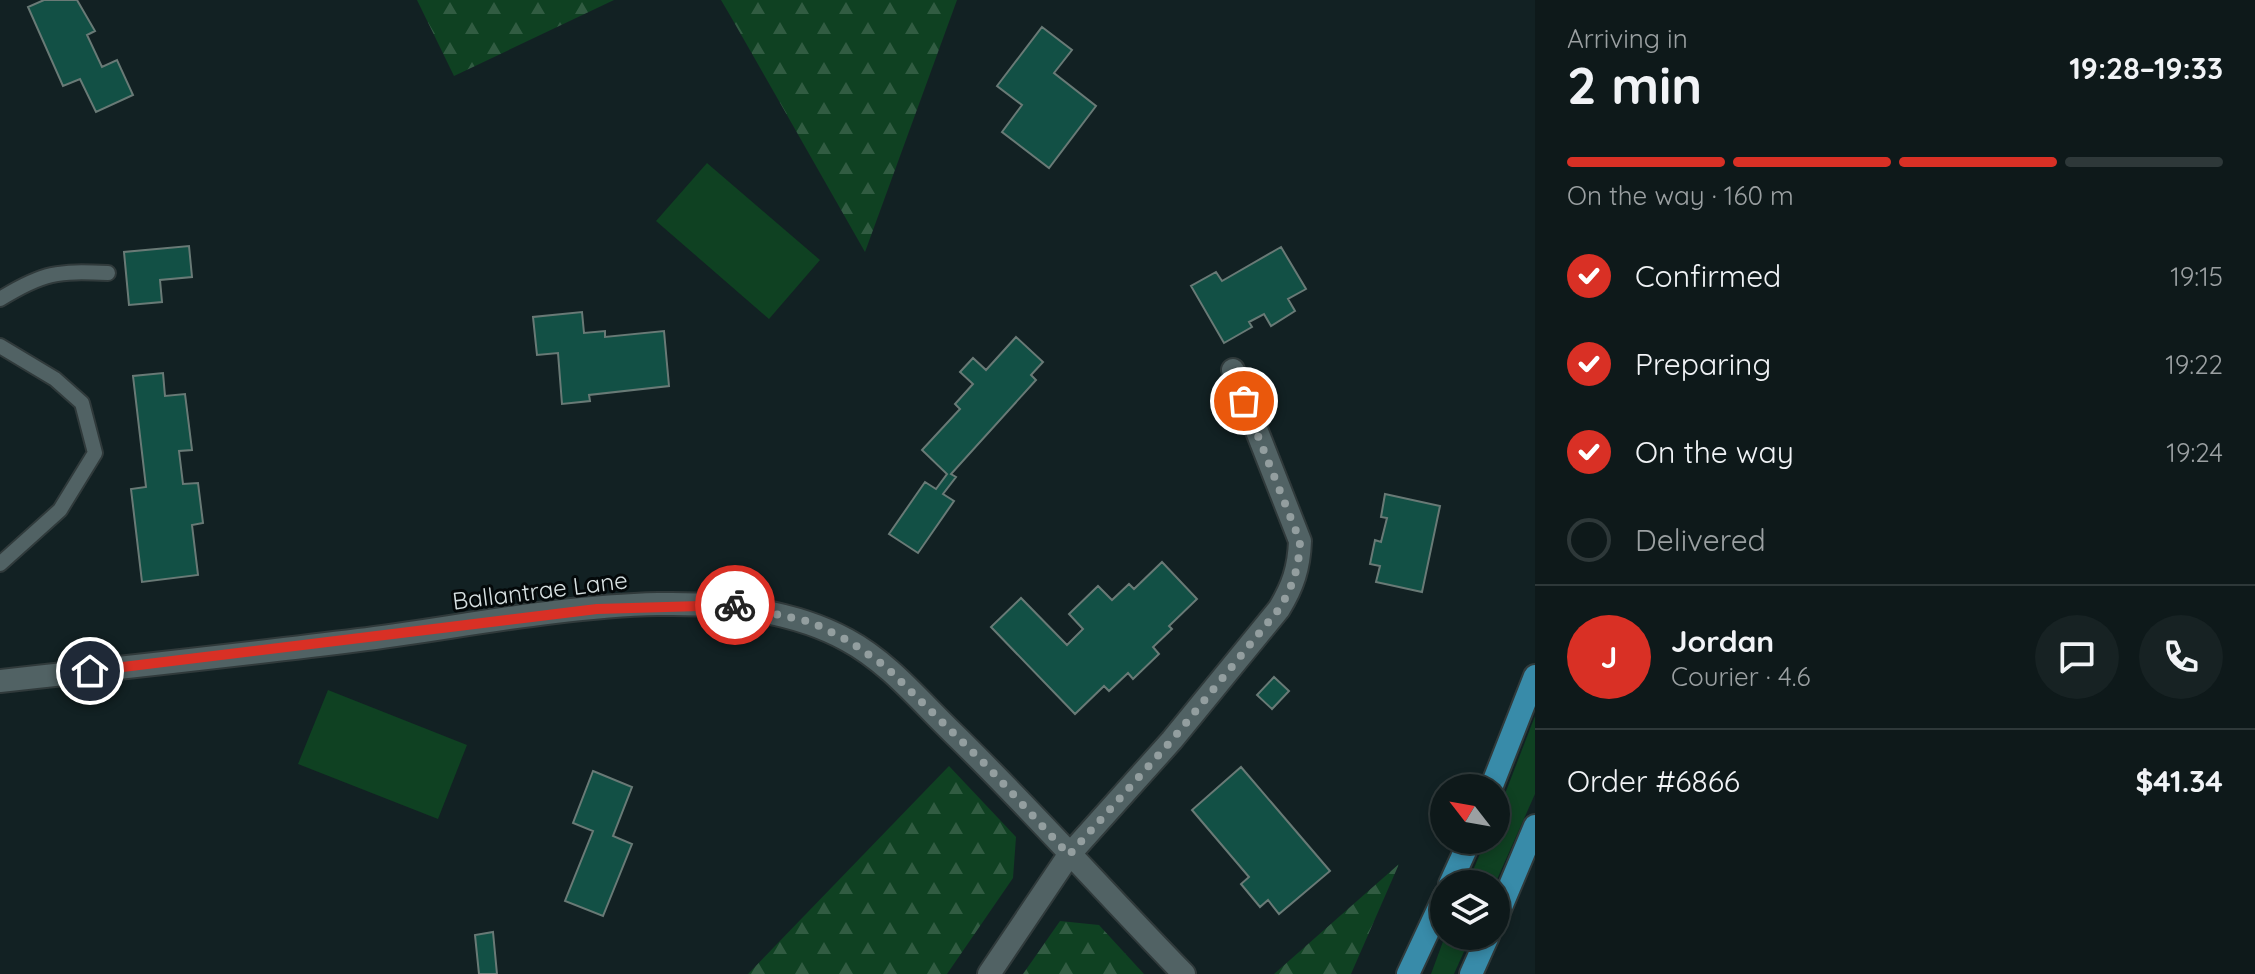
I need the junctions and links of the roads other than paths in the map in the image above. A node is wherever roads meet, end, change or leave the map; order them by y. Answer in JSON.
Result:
{"nodes":[{"id":1,"x":108,"y":273,"type":"dead end"},
{"id":2,"x":0,"y":299,"type":"edge"},
{"id":3,"x":0,"y":346,"type":"edge"},
{"id":4,"x":1233,"y":370,"type":"dead end"},
{"id":5,"x":0,"y":564,"type":"edge"},
{"id":6,"x":1535,"y":676,"type":"edge"},
{"id":7,"x":0,"y":681,"type":"edge"},
{"id":8,"x":1496,"y":774,"type":"edge"},
{"id":9,"x":1535,"y":826,"type":"edge"},
{"id":10,"x":1069,"y":855,"type":"junction"},
{"id":11,"x":1510,"y":886,"type":"edge"},
{"id":12,"x":1430,"y":927,"type":"edge"},
{"id":13,"x":1482,"y":950,"type":"edge"},
{"id":14,"x":989,"y":974,"type":"edge"},
{"id":15,"x":1184,"y":974,"type":"edge"},
{"id":16,"x":1408,"y":974,"type":"edge"},
{"id":17,"x":1471,"y":974,"type":"edge"}],
"edges":[{"from":1,"to":2,"type":"lane"},
{"from":3,"to":5,"type":"lane"},
{"from":4,"to":10,"type":"street"},
{"from":6,"to":8,"type":"main road"},
{"from":7,"to":10,"type":"street","name":"Ballantrae Lane"},
{"from":9,"to":11,"type":"main road"},
{"from":10,"to":14,"type":"street"},
{"from":10,"to":15,"type":"street","name":"Ballantrae Lane"},
{"from":12,"to":16,"type":"main road"},
{"from":13,"to":17,"type":"main road"}]}
